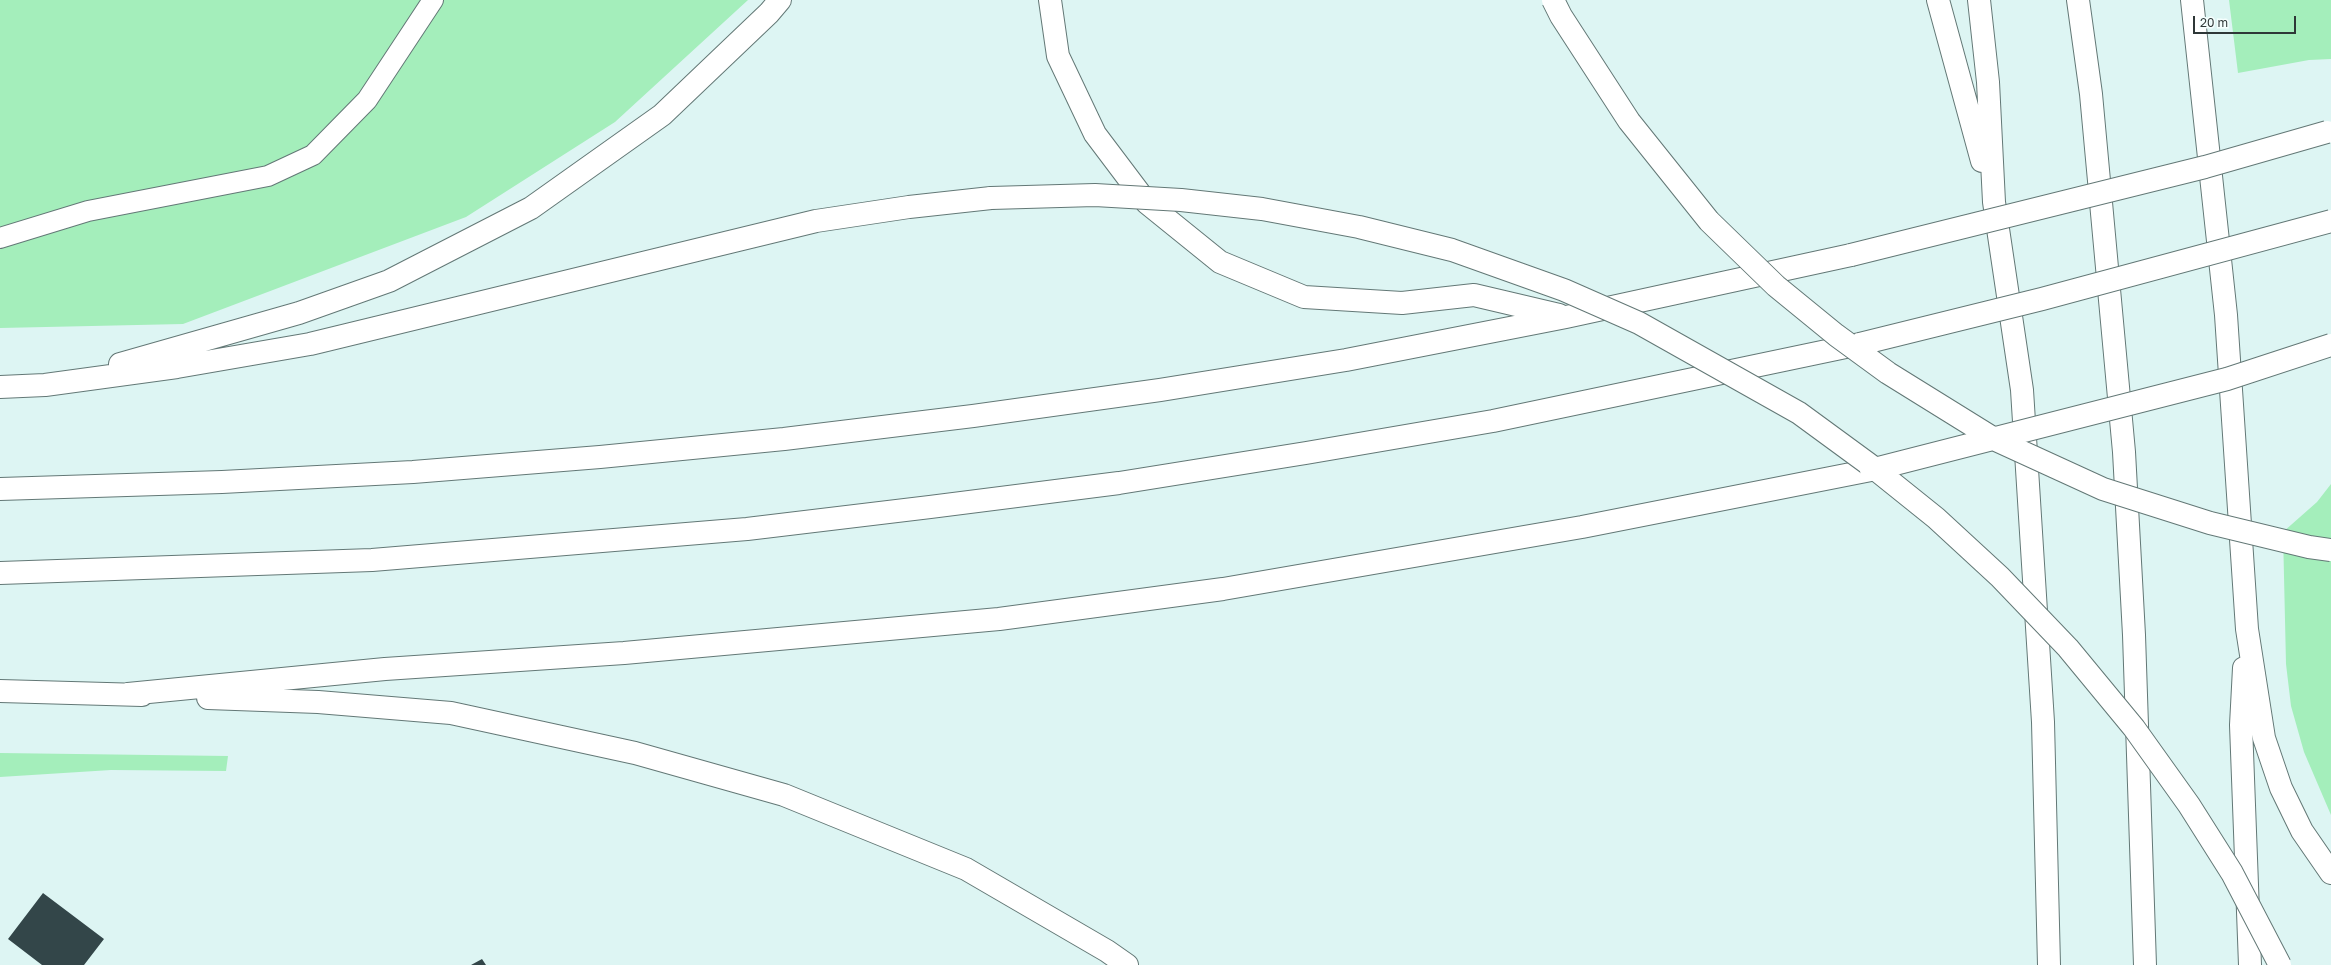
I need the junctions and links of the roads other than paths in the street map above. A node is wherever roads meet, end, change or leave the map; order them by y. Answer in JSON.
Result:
{"nodes":[{"id":1,"x":434,"y":0,"type":"edge"},
{"id":2,"x":780,"y":0,"type":"edge"},
{"id":3,"x":1050,"y":0,"type":"edge"},
{"id":4,"x":1553,"y":0,"type":"edge"},
{"id":5,"x":1938,"y":0,"type":"edge"},
{"id":6,"x":1979,"y":0,"type":"edge"},
{"id":7,"x":2078,"y":0,"type":"edge"},
{"id":8,"x":2192,"y":0,"type":"edge"},
{"id":9,"x":2329,"y":131,"type":"edge"},
{"id":10,"x":1994,"y":202,"type":"junction"},
{"id":11,"x":2331,"y":221,"type":"edge"},
{"id":12,"x":0,"y":238,"type":"edge"},
{"id":13,"x":1566,"y":317,"type":"junction"},
{"id":14,"x":2331,"y":346,"type":"edge"},
{"id":15,"x":2331,"y":359,"type":"edge"},
{"id":16,"x":2227,"y":379,"type":"junction"},
{"id":17,"x":45,"y":385,"type":"junction"},
{"id":18,"x":0,"y":387,"type":"edge"},
{"id":19,"x":0,"y":489,"type":"edge"},
{"id":20,"x":2331,"y":550,"type":"edge"},
{"id":21,"x":0,"y":573,"type":"edge"},
{"id":22,"x":2247,"y":629,"type":"junction"},
{"id":23,"x":0,"y":691,"type":"edge"},
{"id":24,"x":128,"y":694,"type":"junction"},
{"id":25,"x":2331,"y":873,"type":"edge"},
{"id":26,"x":1127,"y":965,"type":"edge"},
{"id":27,"x":2049,"y":965,"type":"edge"},
{"id":28,"x":2145,"y":965,"type":"edge"},
{"id":29,"x":2250,"y":965,"type":"edge"},
{"id":30,"x":2280,"y":965,"type":"edge"}],
"edges":[{"from":1,"to":12,"type":"lane"},
{"from":2,"to":17,"type":"highway"},
{"from":3,"to":13,"type":"highway"},
{"from":4,"to":20,"type":"highway","bridge":true},
{"from":5,"to":10,"type":"highway"},
{"from":6,"to":10,"type":"highway"},
{"from":7,"to":28,"type":"highway"},
{"from":8,"to":22,"type":"highway"},
{"from":9,"to":13,"type":"highway","bridge":true},
{"from":10,"to":27,"type":"highway"},
{"from":11,"to":21,"type":"highway","bridge":true},
{"from":13,"to":19,"type":"highway"},
{"from":14,"to":16,"type":"highway","bridge":true},
{"from":15,"to":16,"type":"highway","bridge":true},
{"from":16,"to":24,"type":"highway","bridge":true},
{"from":17,"to":18,"type":"highway"},
{"from":17,"to":30,"type":"highway","bridge":true},
{"from":22,"to":25,"type":"highway"},
{"from":22,"to":29,"type":"highway"},
{"from":23,"to":24,"type":"highway"},
{"from":24,"to":26,"type":"highway"}]}
